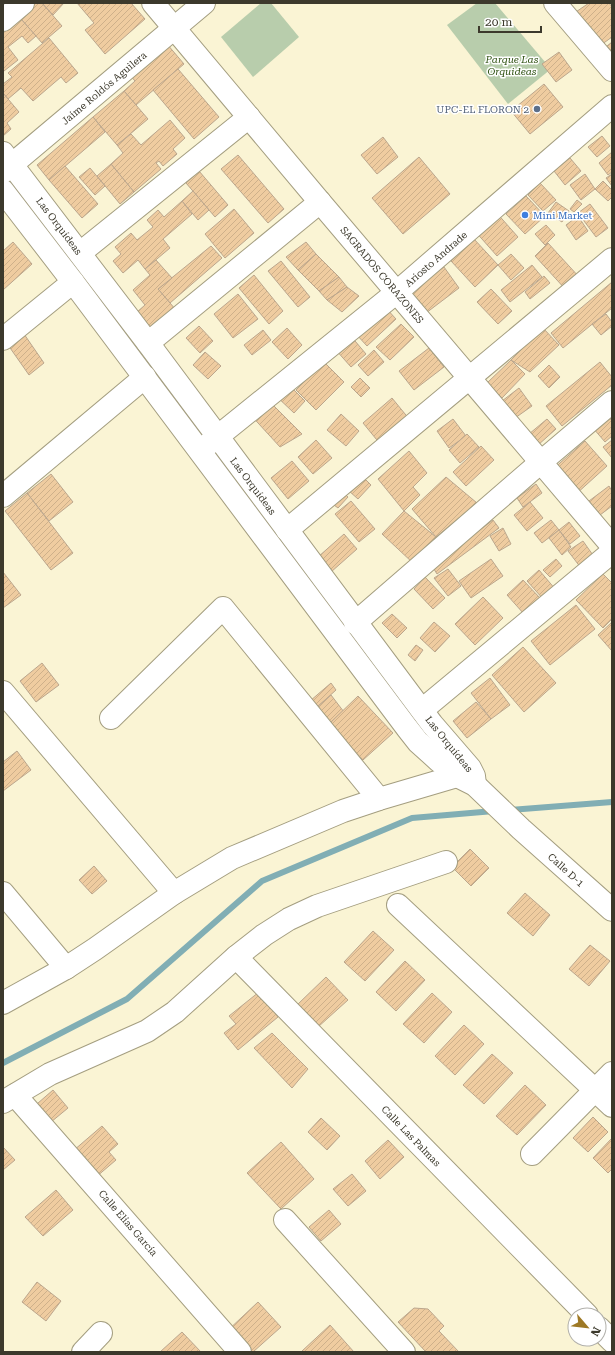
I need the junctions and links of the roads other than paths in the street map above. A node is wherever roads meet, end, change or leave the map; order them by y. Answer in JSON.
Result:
{"nodes":[{"id":1,"x":23,"y":3,"type":"edge"},
{"id":2,"x":153,"y":3,"type":"edge"},
{"id":3,"x":204,"y":3,"type":"edge"},
{"id":4,"x":556,"y":3,"type":"edge"},
{"id":5,"x":3,"y":20,"type":"edge"},
{"id":6,"x":174,"y":28,"type":"junction"},
{"id":7,"x":612,"y":70,"type":"edge"},
{"id":8,"x":612,"y":106,"type":"edge"},
{"id":9,"x":249,"y":117,"type":"junction"},
{"id":10,"x":6,"y":163,"type":"edge"},
{"id":11,"x":3,"y":191,"type":"edge"},
{"id":12,"x":320,"y":202,"type":"junction"},
{"id":13,"x":80,"y":253,"type":"junction"},
{"id":14,"x":612,"y":259,"type":"edge"},
{"id":15,"x":73,"y":282,"type":"junction"},
{"id":16,"x":397,"y":292,"type":"junction"},
{"id":17,"x":3,"y":339,"type":"edge"},
{"id":18,"x":148,"y":343,"type":"junction"},
{"id":19,"x":144,"y":377,"type":"junction"},
{"id":20,"x":469,"y":378,"type":"junction"},
{"id":21,"x":612,"y":402,"type":"edge"},
{"id":22,"x":217,"y":437,"type":"junction"},
{"id":23,"x":199,"y":452,"type":"junction"},
{"id":24,"x":541,"y":462,"type":"junction"},
{"id":25,"x":3,"y":496,"type":"edge"},
{"id":26,"x":287,"y":530,"type":"junction"},
{"id":27,"x":612,"y":546,"type":"edge"},
{"id":28,"x":612,"y":552,"type":"edge"},
{"id":29,"x":355,"y":623,"type":"junction"},
{"id":30,"x":3,"y":692,"type":"edge"},
{"id":31,"x":422,"y":710,"type":"junction"},
{"id":32,"x":111,"y":718,"type":"dead end"},
{"id":33,"x":466,"y":781,"type":"junction"},
{"id":34,"x":379,"y":799,"type":"junction"},
{"id":35,"x":446,"y":862,"type":"dead end"},
{"id":36,"x":3,"y":893,"type":"edge"},
{"id":37,"x":174,"y":893,"type":"junction"},
{"id":38,"x":398,"y":905,"type":"dead end"},
{"id":39,"x":612,"y":910,"type":"edge"},
{"id":40,"x":236,"y":957,"type":"junction"},
{"id":41,"x":66,"y":968,"type":"junction"},
{"id":42,"x":3,"y":1003,"type":"edge"},
{"id":43,"x":612,"y":1073,"type":"edge"},
{"id":44,"x":596,"y":1091,"type":"junction"},
{"id":45,"x":9,"y":1099,"type":"edge"},
{"id":46,"x":612,"y":1106,"type":"edge"},
{"id":47,"x":532,"y":1154,"type":"dead end"},
{"id":48,"x":285,"y":1220,"type":"dead end"},
{"id":49,"x":578,"y":1307,"type":"edge"},
{"id":50,"x":101,"y":1333,"type":"dead end"},
{"id":51,"x":83,"y":1352,"type":"edge"},
{"id":52,"x":240,"y":1352,"type":"edge"},
{"id":53,"x":404,"y":1352,"type":"edge"}],
"edges":[{"from":1,"to":5,"type":"street"},
{"from":2,"to":6,"type":"street","name":"SAGRADOS CORAZONES"},
{"from":3,"to":6,"type":"street","name":"Jaime Roldós Aguilera"},
{"from":4,"to":7,"type":"street"},
{"from":6,"to":9,"type":"street","name":"SAGRADOS CORAZONES"},
{"from":6,"to":10,"type":"street","name":"Jaime Roldós Aguilera"},
{"from":8,"to":16,"type":"street","name":"Ariosto Andrade"},
{"from":9,"to":12,"type":"street","name":"SAGRADOS CORAZONES"},
{"from":9,"to":13,"type":"street"},
{"from":10,"to":13,"type":"street","name":"Las Orquídeas"},
{"from":11,"to":15,"type":"street","name":"Las Orquídeas"},
{"from":12,"to":16,"type":"street","name":"SAGRADOS CORAZONES"},
{"from":12,"to":18,"type":"street"},
{"from":13,"to":18,"type":"street","name":"Las Orquídeas"},
{"from":14,"to":20,"type":"street"},
{"from":15,"to":17,"type":"street"},
{"from":15,"to":19,"type":"street","name":"Las Orquídeas"},
{"from":16,"to":20,"type":"street","name":"SAGRADOS CORAZONES"},
{"from":16,"to":22,"type":"street","name":"Ariosto Andrade"},
{"from":18,"to":22,"type":"street","name":"Las Orquídeas"},
{"from":19,"to":23,"type":"street","name":"Las Orquídeas"},
{"from":19,"to":25,"type":"street"},
{"from":20,"to":24,"type":"street","name":"SAGRADOS CORAZONES"},
{"from":20,"to":26,"type":"street"},
{"from":21,"to":24,"type":"street"},
{"from":22,"to":23,"type":"street","name":"Ariosto Andrade"},
{"from":22,"to":26,"type":"street","name":"Las Orquídeas"},
{"from":23,"to":33,"type":"street","name":"Las Orquídeas"},
{"from":24,"to":27,"type":"street","name":"SAGRADOS CORAZONES"},
{"from":24,"to":29,"type":"street"},
{"from":26,"to":29,"type":"street","name":"Las Orquídeas"},
{"from":28,"to":31,"type":"street"},
{"from":29,"to":31,"type":"street","name":"Las Orquídeas"},
{"from":30,"to":37,"type":"street"},
{"from":31,"to":33,"type":"street","name":"Las Orquídeas"},
{"from":32,"to":34,"type":"street"},
{"from":33,"to":34,"type":"street"},
{"from":33,"to":39,"type":"street","name":"Calle D-1"},
{"from":34,"to":37,"type":"street"},
{"from":35,"to":40,"type":"street"},
{"from":36,"to":41,"type":"street"},
{"from":37,"to":41,"type":"street"},
{"from":38,"to":44,"type":"street"},
{"from":40,"to":45,"type":"street"},
{"from":40,"to":49,"type":"street","name":"Calle Las Palmas"},
{"from":41,"to":42,"type":"street"},
{"from":43,"to":44,"type":"street"},
{"from":44,"to":46,"type":"street"},
{"from":44,"to":47,"type":"street"},
{"from":45,"to":52,"type":"street","name":"Calle Elías García"},
{"from":48,"to":53,"type":"street"},
{"from":50,"to":51,"type":"street"}]}
